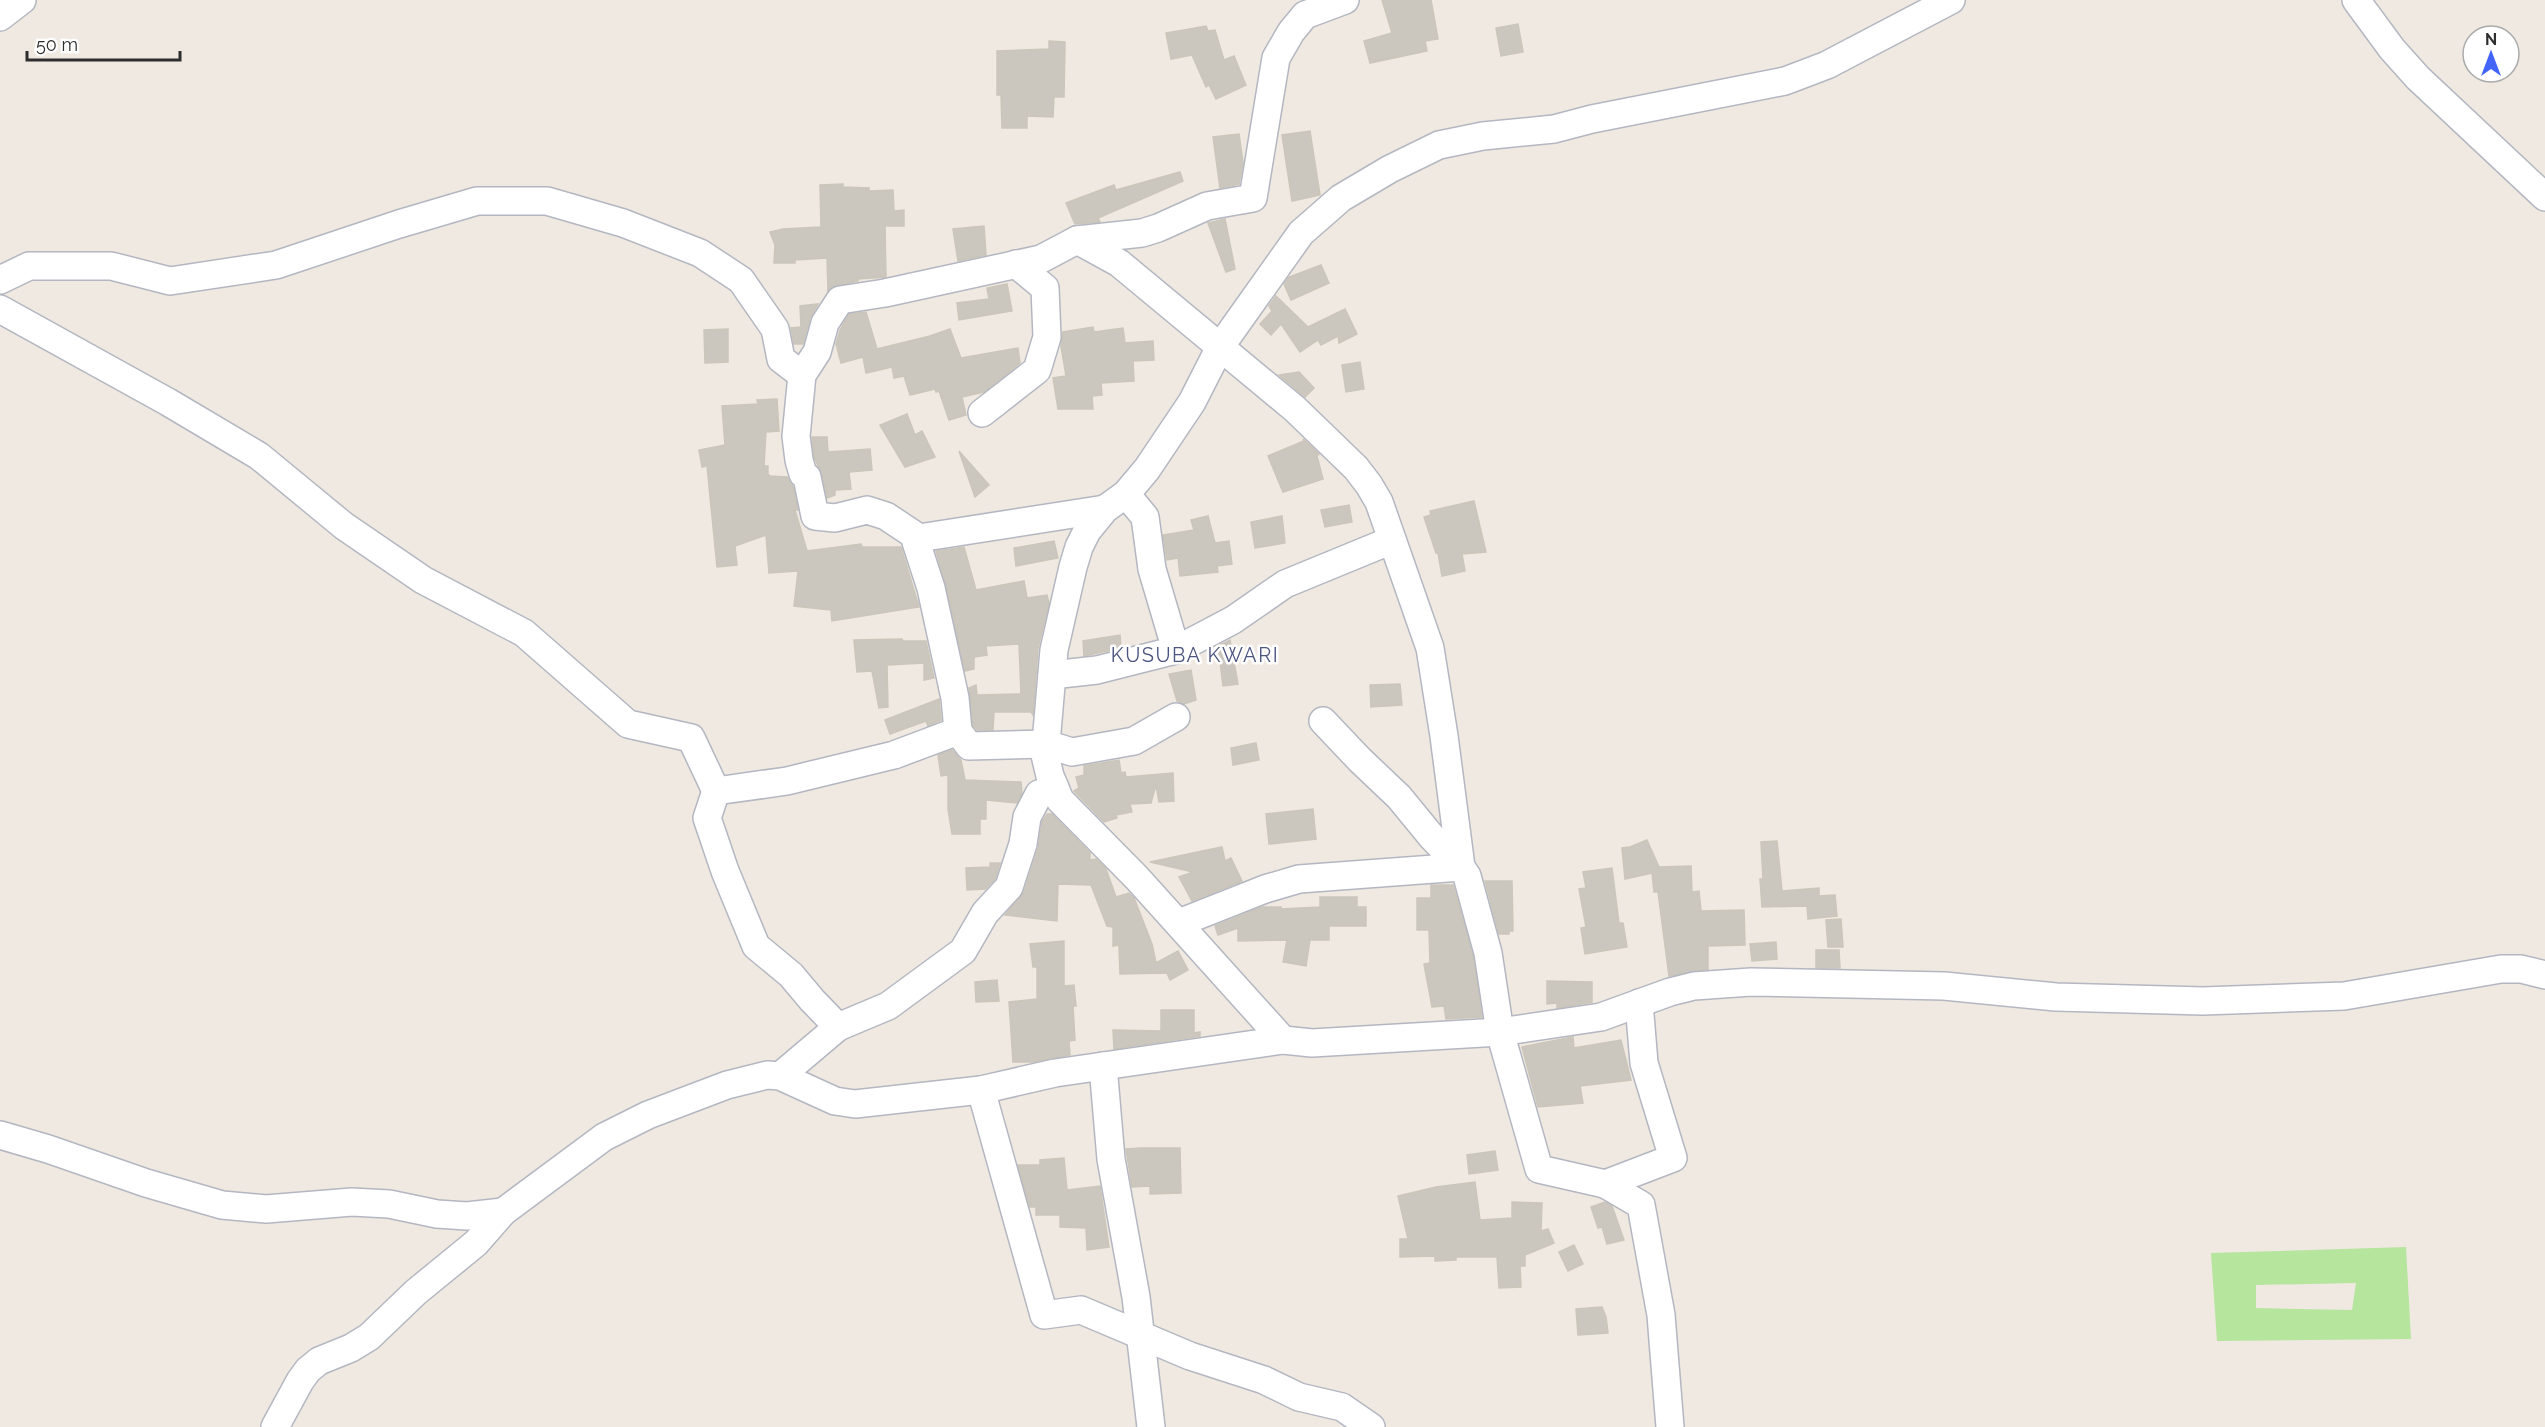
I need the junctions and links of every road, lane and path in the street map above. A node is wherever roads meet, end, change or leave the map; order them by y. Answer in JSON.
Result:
{"nodes":[{"id":1,"x":22,"y":0,"type":"edge"},
{"id":2,"x":1345,"y":0,"type":"edge"},
{"id":3,"x":1951,"y":0,"type":"edge"},
{"id":4,"x":2356,"y":0,"type":"edge"},
{"id":5,"x":0,"y":16,"type":"edge"},
{"id":6,"x":2545,"y":197,"type":"edge"},
{"id":7,"x":1077,"y":240,"type":"junction"},
{"id":8,"x":1016,"y":264,"type":"junction"},
{"id":9,"x":0,"y":280,"type":"edge"},
{"id":10,"x":0,"y":309,"type":"edge"},
{"id":11,"x":1220,"y":347,"type":"junction"},
{"id":12,"x":802,"y":375,"type":"junction"},
{"id":13,"x":982,"y":413,"type":"dead end"},
{"id":14,"x":1115,"y":502,"type":"junction"},
{"id":15,"x":919,"y":538,"type":"junction"},
{"id":16,"x":1392,"y":540,"type":"junction"},
{"id":17,"x":1176,"y":650,"type":"junction"},
{"id":18,"x":1052,"y":675,"type":"junction"},
{"id":19,"x":1176,"y":717,"type":"dead end"},
{"id":20,"x":1323,"y":721,"type":"dead end"},
{"id":21,"x":958,"y":731,"type":"junction"},
{"id":22,"x":1046,"y":744,"type":"junction"},
{"id":23,"x":1055,"y":788,"type":"junction"},
{"id":24,"x":716,"y":791,"type":"junction"},
{"id":25,"x":1461,"y":867,"type":"junction"},
{"id":26,"x":1179,"y":923,"type":"junction"},
{"id":27,"x":2545,"y":975,"type":"edge"},
{"id":28,"x":1639,"y":1004,"type":"junction"},
{"id":29,"x":838,"y":1027,"type":"junction"},
{"id":30,"x":1500,"y":1032,"type":"junction"},
{"id":31,"x":1283,"y":1040,"type":"junction"},
{"id":32,"x":1103,"y":1066,"type":"junction"},
{"id":33,"x":780,"y":1076,"type":"junction"},
{"id":34,"x":981,"y":1090,"type":"junction"},
{"id":35,"x":0,"y":1135,"type":"edge"},
{"id":36,"x":1605,"y":1184,"type":"junction"},
{"id":37,"x":503,"y":1212,"type":"junction"},
{"id":38,"x":1140,"y":1334,"type":"junction"},
{"id":39,"x":275,"y":1427,"type":"edge"},
{"id":40,"x":1151,"y":1427,"type":"edge"},
{"id":41,"x":1371,"y":1427,"type":"edge"},
{"id":42,"x":1670,"y":1427,"type":"edge"}],
"edges":[{"from":1,"to":5,"type":"street"},
{"from":2,"to":7,"type":"street"},
{"from":3,"to":11,"type":"street"},
{"from":4,"to":6,"type":"street"},
{"from":7,"to":8,"type":"street"},
{"from":7,"to":11,"type":"street"},
{"from":8,"to":12,"type":"street"},
{"from":8,"to":13,"type":"street"},
{"from":9,"to":12,"type":"street"},
{"from":10,"to":24,"type":"street"},
{"from":11,"to":14,"type":"street"},
{"from":11,"to":16,"type":"street"},
{"from":12,"to":15,"type":"street"},
{"from":14,"to":15,"type":"street"},
{"from":14,"to":17,"type":"street"},
{"from":14,"to":18,"type":"street"},
{"from":15,"to":21,"type":"street"},
{"from":16,"to":17,"type":"street"},
{"from":16,"to":25,"type":"street"},
{"from":17,"to":18,"type":"street"},
{"from":18,"to":22,"type":"street"},
{"from":19,"to":22,"type":"street"},
{"from":20,"to":25,"type":"street"},
{"from":21,"to":22,"type":"street"},
{"from":21,"to":24,"type":"street"},
{"from":22,"to":23,"type":"street"},
{"from":23,"to":26,"type":"street"},
{"from":23,"to":29,"type":"street"},
{"from":24,"to":29,"type":"street"},
{"from":25,"to":26,"type":"street"},
{"from":25,"to":30,"type":"street"},
{"from":26,"to":31,"type":"street"},
{"from":27,"to":28,"type":"street"},
{"from":28,"to":30,"type":"street"},
{"from":28,"to":36,"type":"street"},
{"from":29,"to":33,"type":"street"},
{"from":30,"to":31,"type":"street"},
{"from":30,"to":36,"type":"street"},
{"from":31,"to":32,"type":"street"},
{"from":32,"to":34,"type":"street"},
{"from":32,"to":38,"type":"street"},
{"from":33,"to":34,"type":"street"},
{"from":33,"to":37,"type":"street"},
{"from":34,"to":38,"type":"street"},
{"from":35,"to":37,"type":"street"},
{"from":36,"to":42,"type":"street"},
{"from":37,"to":39,"type":"street"},
{"from":38,"to":40,"type":"street"},
{"from":38,"to":41,"type":"street"}]}
